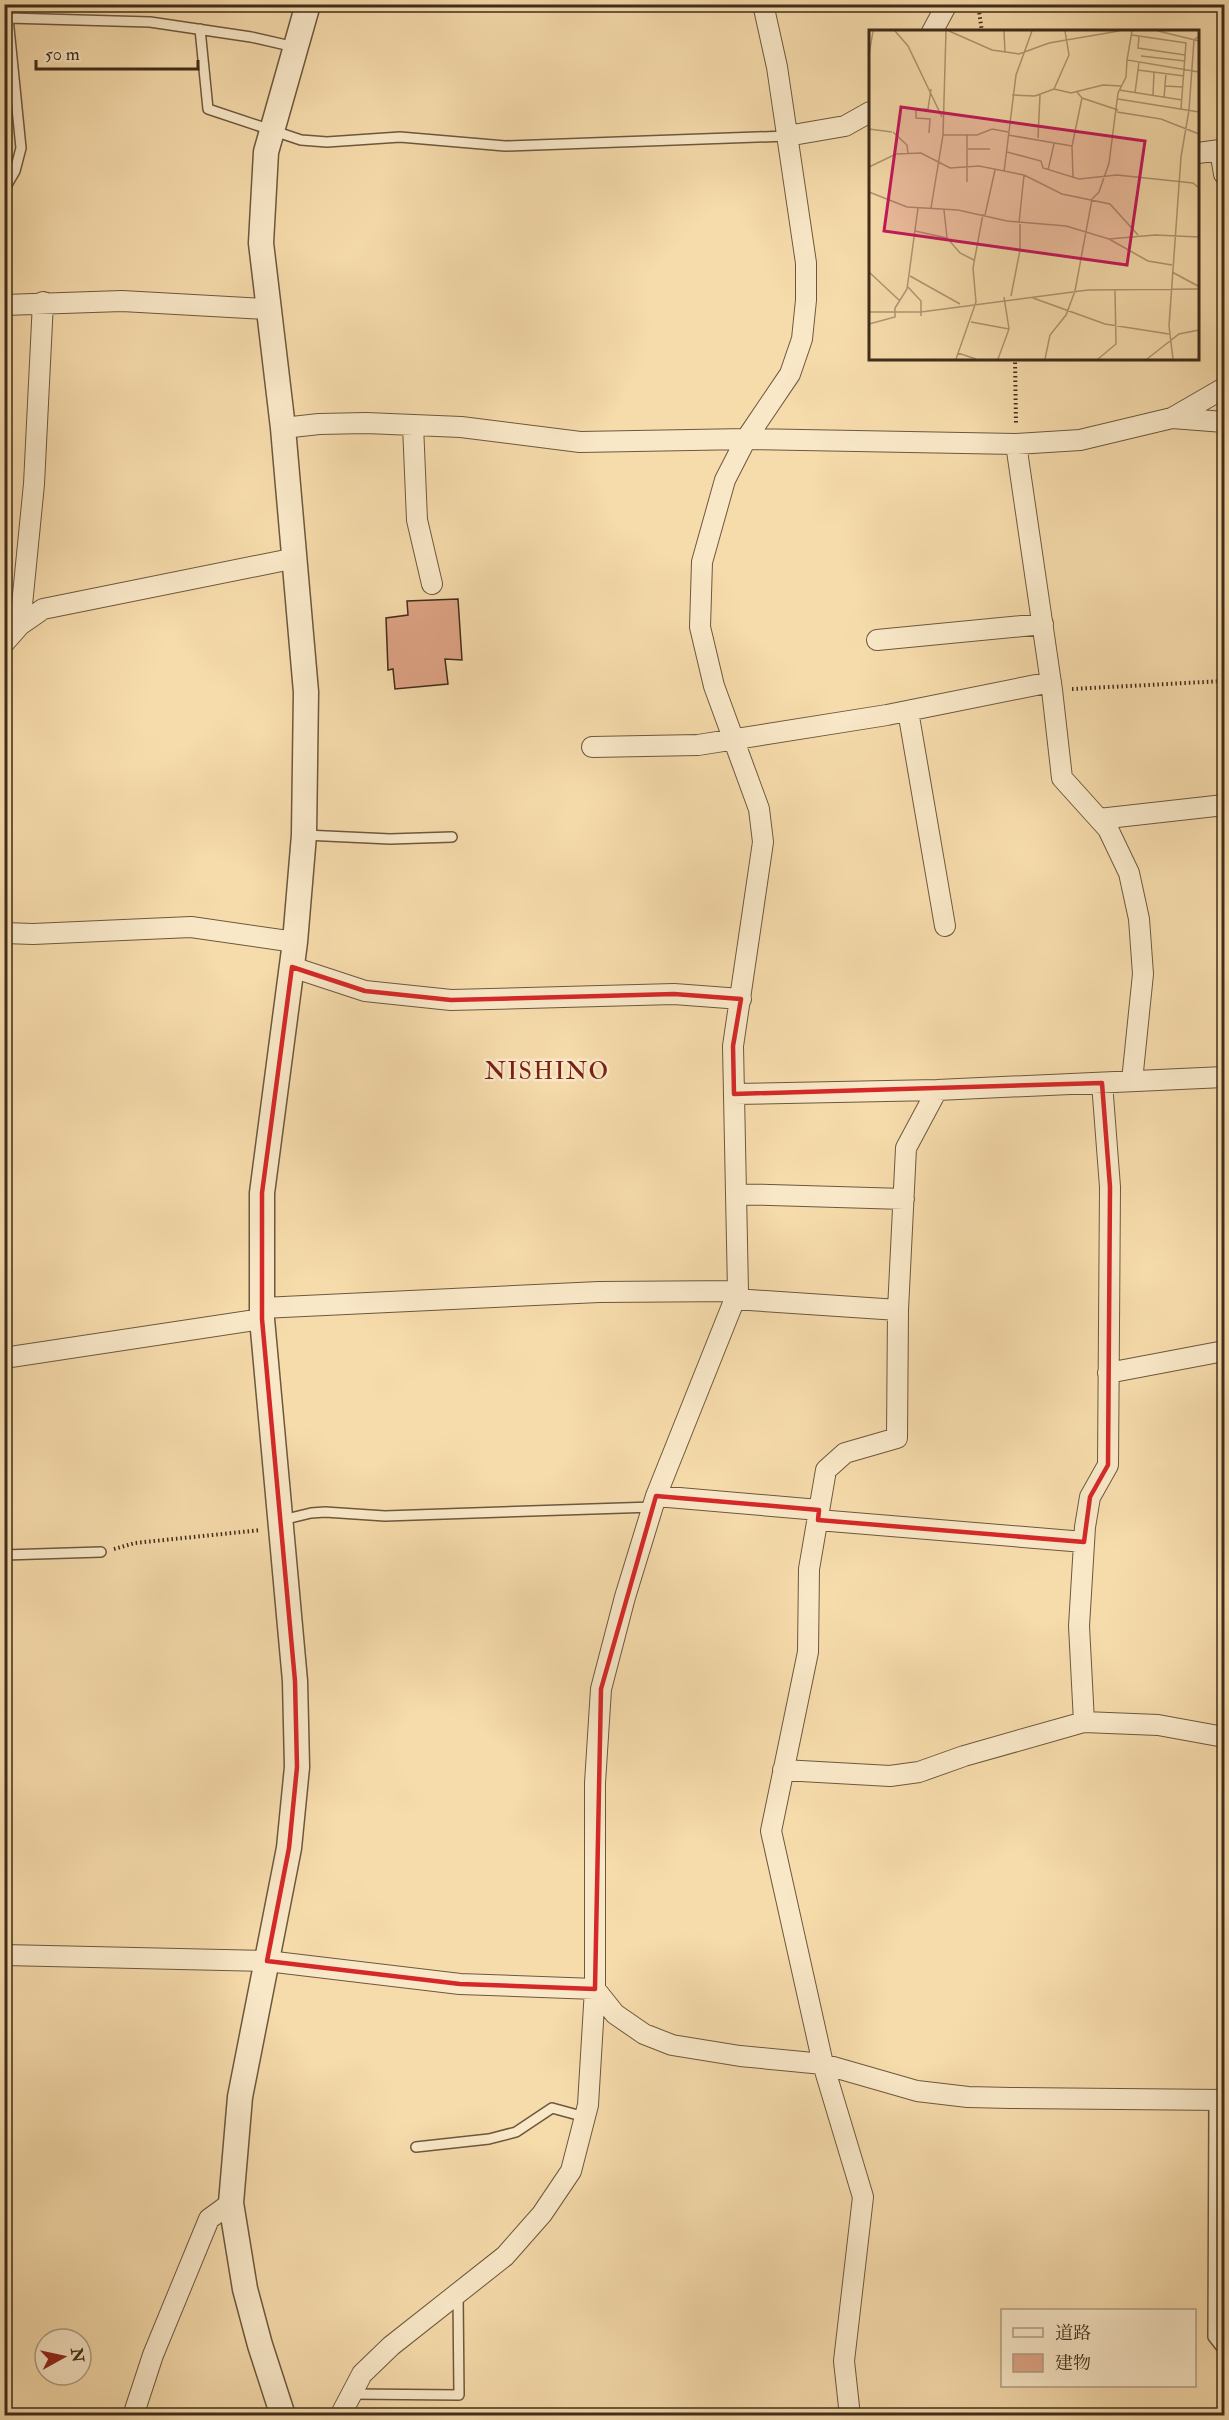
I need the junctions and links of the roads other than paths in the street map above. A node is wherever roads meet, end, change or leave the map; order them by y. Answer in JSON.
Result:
{"nodes":[{"id":1,"x":308,"y":4,"type":"edge"},
{"id":2,"x":763,"y":4,"type":"edge"},
{"id":3,"x":947,"y":4,"type":"edge"},
{"id":4,"x":4,"y":5,"type":"edge"},
{"id":5,"x":8,"y":18,"type":"junction"},
{"id":6,"x":200,"y":29,"type":"junction"},
{"id":7,"x":933,"y":30,"type":"edge"},
{"id":8,"x":295,"y":47,"type":"junction"},
{"id":9,"x":869,"y":112,"type":"edge"},
{"id":10,"x":271,"y":130,"type":"junction"},
{"id":11,"x":787,"y":136,"type":"junction"},
{"id":12,"x":1199,"y":153,"type":"edge"},
{"id":13,"x":1224,"y":174,"type":"edge"},
{"id":14,"x":4,"y":189,"type":"edge"},
{"id":15,"x":43,"y":302,"type":"junction"},
{"id":16,"x":4,"y":305,"type":"edge"},
{"id":17,"x":267,"y":309,"type":"junction"},
{"id":18,"x":1224,"y":388,"type":"edge"},
{"id":19,"x":1172,"y":418,"type":"junction"},
{"id":20,"x":1224,"y":422,"type":"edge"},
{"id":21,"x":414,"y":425,"type":"junction"},
{"id":22,"x":283,"y":428,"type":"junction"},
{"id":23,"x":746,"y":439,"type":"junction"},
{"id":24,"x":1016,"y":444,"type":"junction"},
{"id":25,"x":296,"y":558,"type":"junction"},
{"id":26,"x":432,"y":584,"type":"dead end"},
{"id":27,"x":1043,"y":624,"type":"junction"},
{"id":28,"x":20,"y":626,"type":"junction"},
{"id":29,"x":877,"y":640,"type":"dead end"},
{"id":30,"x":4,"y":643,"type":"edge"},
{"id":31,"x":1052,"y":686,"type":"junction"},
{"id":32,"x":908,"y":711,"type":"junction"},
{"id":33,"x":734,"y":740,"type":"junction"},
{"id":34,"x":592,"y":747,"type":"dead end"},
{"id":35,"x":1224,"y":805,"type":"edge"},
{"id":36,"x":1099,"y":819,"type":"junction"},
{"id":37,"x":304,"y":835,"type":"junction"},
{"id":38,"x":452,"y":837,"type":"dead end"},
{"id":39,"x":945,"y":926,"type":"dead end"},
{"id":40,"x":4,"y":933,"type":"edge"},
{"id":41,"x":295,"y":942,"type":"junction"},
{"id":42,"x":292,"y":967,"type":"junction"},
{"id":43,"x":741,"y":999,"type":"junction"},
{"id":44,"x":1224,"y":1077,"type":"edge"},
{"id":45,"x":1132,"y":1081,"type":"junction"},
{"id":46,"x":1102,"y":1083,"type":"junction"},
{"id":47,"x":937,"y":1090,"type":"junction"},
{"id":48,"x":734,"y":1094,"type":"junction"},
{"id":49,"x":736,"y":1194,"type":"junction"},
{"id":50,"x":903,"y":1199,"type":"junction"},
{"id":51,"x":736,"y":1295,"type":"junction"},
{"id":52,"x":898,"y":1310,"type":"junction"},
{"id":53,"x":262,"y":1314,"type":"junction"},
{"id":54,"x":1224,"y":1351,"type":"edge"},
{"id":55,"x":4,"y":1358,"type":"edge"},
{"id":56,"x":1108,"y":1372,"type":"junction"},
{"id":57,"x":654,"y":1502,"type":"junction"},
{"id":58,"x":818,"y":1515,"type":"junction"},
{"id":59,"x":282,"y":1524,"type":"junction"},
{"id":60,"x":1084,"y":1542,"type":"junction"},
{"id":61,"x":102,"y":1552,"type":"road end"},
{"id":62,"x":4,"y":1555,"type":"edge"},
{"id":63,"x":1084,"y":1722,"type":"junction"},
{"id":64,"x":1224,"y":1737,"type":"edge"},
{"id":65,"x":783,"y":1770,"type":"junction"},
{"id":66,"x":4,"y":1955,"type":"edge"},
{"id":67,"x":267,"y":1960,"type":"junction"},
{"id":68,"x":595,"y":1989,"type":"junction"},
{"id":69,"x":823,"y":2064,"type":"junction"},
{"id":70,"x":1219,"y":2100,"type":"edge"},
{"id":71,"x":585,"y":2117,"type":"junction"},
{"id":72,"x":416,"y":2147,"type":"dead end"},
{"id":73,"x":231,"y":2204,"type":"junction"},
{"id":74,"x":458,"y":2293,"type":"junction"},
{"id":75,"x":1224,"y":2351,"type":"edge"},
{"id":76,"x":351,"y":2394,"type":"junction"},
{"id":77,"x":133,"y":2415,"type":"edge"},
{"id":78,"x":283,"y":2415,"type":"edge"},
{"id":79,"x":340,"y":2415,"type":"edge"},
{"id":80,"x":850,"y":2415,"type":"edge"}],
"edges":[{"from":1,"to":8,"type":"street"},
{"from":2,"to":11,"type":"street"},
{"from":3,"to":7,"type":"street"},
{"from":4,"to":5,"type":"lane"},
{"from":5,"to":6,"type":"lane"},
{"from":5,"to":14,"type":"lane"},
{"from":6,"to":8,"type":"lane"},
{"from":6,"to":10,"type":"lane"},
{"from":8,"to":10,"type":"street"},
{"from":9,"to":11,"type":"street"},
{"from":10,"to":11,"type":"lane"},
{"from":10,"to":17,"type":"street"},
{"from":11,"to":23,"type":"street"},
{"from":12,"to":13,"type":"street"},
{"from":15,"to":16,"type":"street"},
{"from":15,"to":17,"type":"street"},
{"from":15,"to":28,"type":"street"},
{"from":17,"to":22,"type":"street"},
{"from":18,"to":19,"type":"street"},
{"from":19,"to":20,"type":"street"},
{"from":19,"to":24,"type":"street"},
{"from":21,"to":22,"type":"street"},
{"from":21,"to":23,"type":"street"},
{"from":21,"to":26,"type":"street"},
{"from":22,"to":25,"type":"street"},
{"from":23,"to":24,"type":"street"},
{"from":23,"to":33,"type":"street"},
{"from":24,"to":27,"type":"street"},
{"from":25,"to":28,"type":"street"},
{"from":25,"to":37,"type":"street"},
{"from":27,"to":29,"type":"street"},
{"from":27,"to":31,"type":"street"},
{"from":28,"to":30,"type":"street"},
{"from":31,"to":32,"type":"street"},
{"from":31,"to":36,"type":"street"},
{"from":32,"to":33,"type":"street"},
{"from":32,"to":39,"type":"street"},
{"from":33,"to":34,"type":"street"},
{"from":33,"to":43,"type":"street"},
{"from":35,"to":36,"type":"street"},
{"from":36,"to":45,"type":"street"},
{"from":37,"to":38,"type":"lane"},
{"from":37,"to":41,"type":"street"},
{"from":40,"to":41,"type":"street"},
{"from":41,"to":42,"type":"street"},
{"from":42,"to":43,"type":"street"},
{"from":42,"to":53,"type":"street"},
{"from":43,"to":48,"type":"street"},
{"from":44,"to":45,"type":"street"},
{"from":45,"to":46,"type":"street"},
{"from":46,"to":47,"type":"street"},
{"from":46,"to":56,"type":"street"},
{"from":47,"to":48,"type":"street"},
{"from":47,"to":50,"type":"street"},
{"from":48,"to":49,"type":"street"},
{"from":49,"to":50,"type":"street"},
{"from":49,"to":51,"type":"street"},
{"from":50,"to":52,"type":"street"},
{"from":51,"to":52,"type":"street"},
{"from":51,"to":53,"type":"street"},
{"from":51,"to":57,"type":"street"},
{"from":52,"to":58,"type":"street"},
{"from":53,"to":55,"type":"street"},
{"from":53,"to":59,"type":"street"},
{"from":54,"to":56,"type":"street"},
{"from":56,"to":60,"type":"street"},
{"from":57,"to":58,"type":"street"},
{"from":57,"to":59,"type":"lane"},
{"from":57,"to":68,"type":"street"},
{"from":58,"to":60,"type":"street"},
{"from":58,"to":65,"type":"street"},
{"from":59,"to":67,"type":"street"},
{"from":60,"to":63,"type":"street"},
{"from":61,"to":62,"type":"lane"},
{"from":63,"to":64,"type":"street"},
{"from":63,"to":65,"type":"street"},
{"from":65,"to":69,"type":"street"},
{"from":66,"to":67,"type":"street"},
{"from":67,"to":68,"type":"street"},
{"from":67,"to":73,"type":"street"},
{"from":68,"to":69,"type":"street"},
{"from":68,"to":71,"type":"street"},
{"from":69,"to":70,"type":"street"},
{"from":69,"to":80,"type":"street"},
{"from":70,"to":75,"type":"lane"},
{"from":71,"to":72,"type":"lane"},
{"from":71,"to":74,"type":"street"},
{"from":73,"to":77,"type":"street"},
{"from":73,"to":78,"type":"street"},
{"from":74,"to":76,"type":"street"},
{"from":74,"to":76,"type":"lane"},
{"from":76,"to":79,"type":"street"}]}
